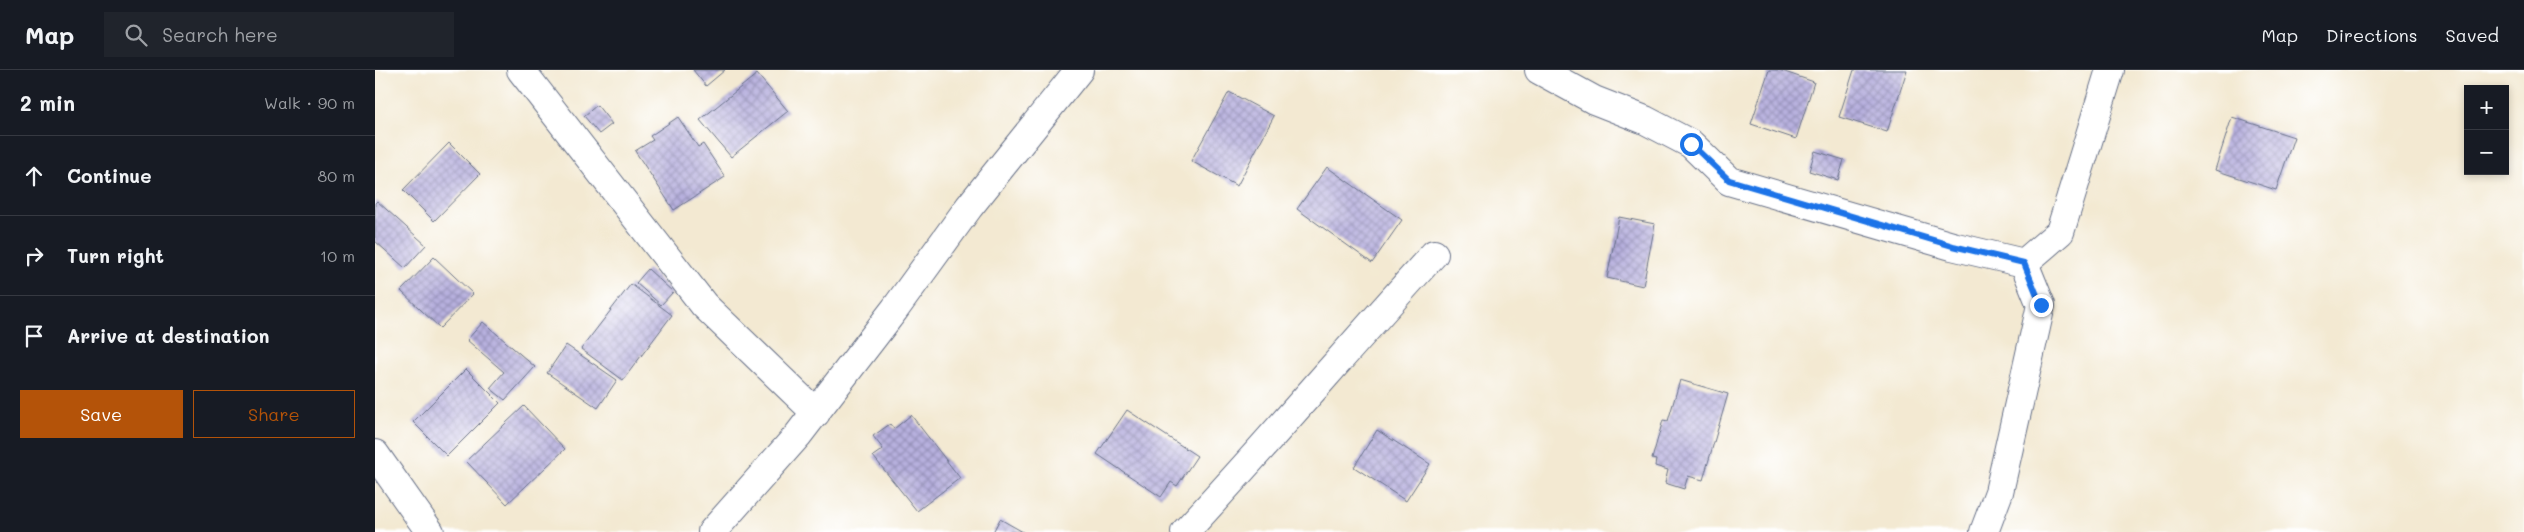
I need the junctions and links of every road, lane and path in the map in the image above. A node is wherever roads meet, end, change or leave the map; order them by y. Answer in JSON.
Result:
{"nodes":[{"id":1,"x":521,"y":70,"type":"edge"},
{"id":2,"x":1079,"y":70,"type":"edge"},
{"id":3,"x":1539,"y":70,"type":"edge"},
{"id":4,"x":2110,"y":70,"type":"edge"},
{"id":5,"x":1434,"y":254,"type":"dead end"},
{"id":6,"x":2024,"y":263,"type":"junction"},
{"id":7,"x":816,"y":413,"type":"junction"},
{"id":8,"x":375,"y":454,"type":"edge"},
{"id":9,"x":430,"y":532,"type":"edge"},
{"id":10,"x":712,"y":532,"type":"edge"},
{"id":11,"x":1185,"y":532,"type":"edge"},
{"id":12,"x":1984,"y":532,"type":"edge"}],
"edges":[{"from":1,"to":7,"type":"street"},
{"from":2,"to":7,"type":"street"},
{"from":3,"to":6,"type":"street"},
{"from":4,"to":6,"type":"street"},
{"from":5,"to":11,"type":"street"},
{"from":6,"to":12,"type":"street"},
{"from":7,"to":10,"type":"street"},
{"from":8,"to":9,"type":"street"}]}
